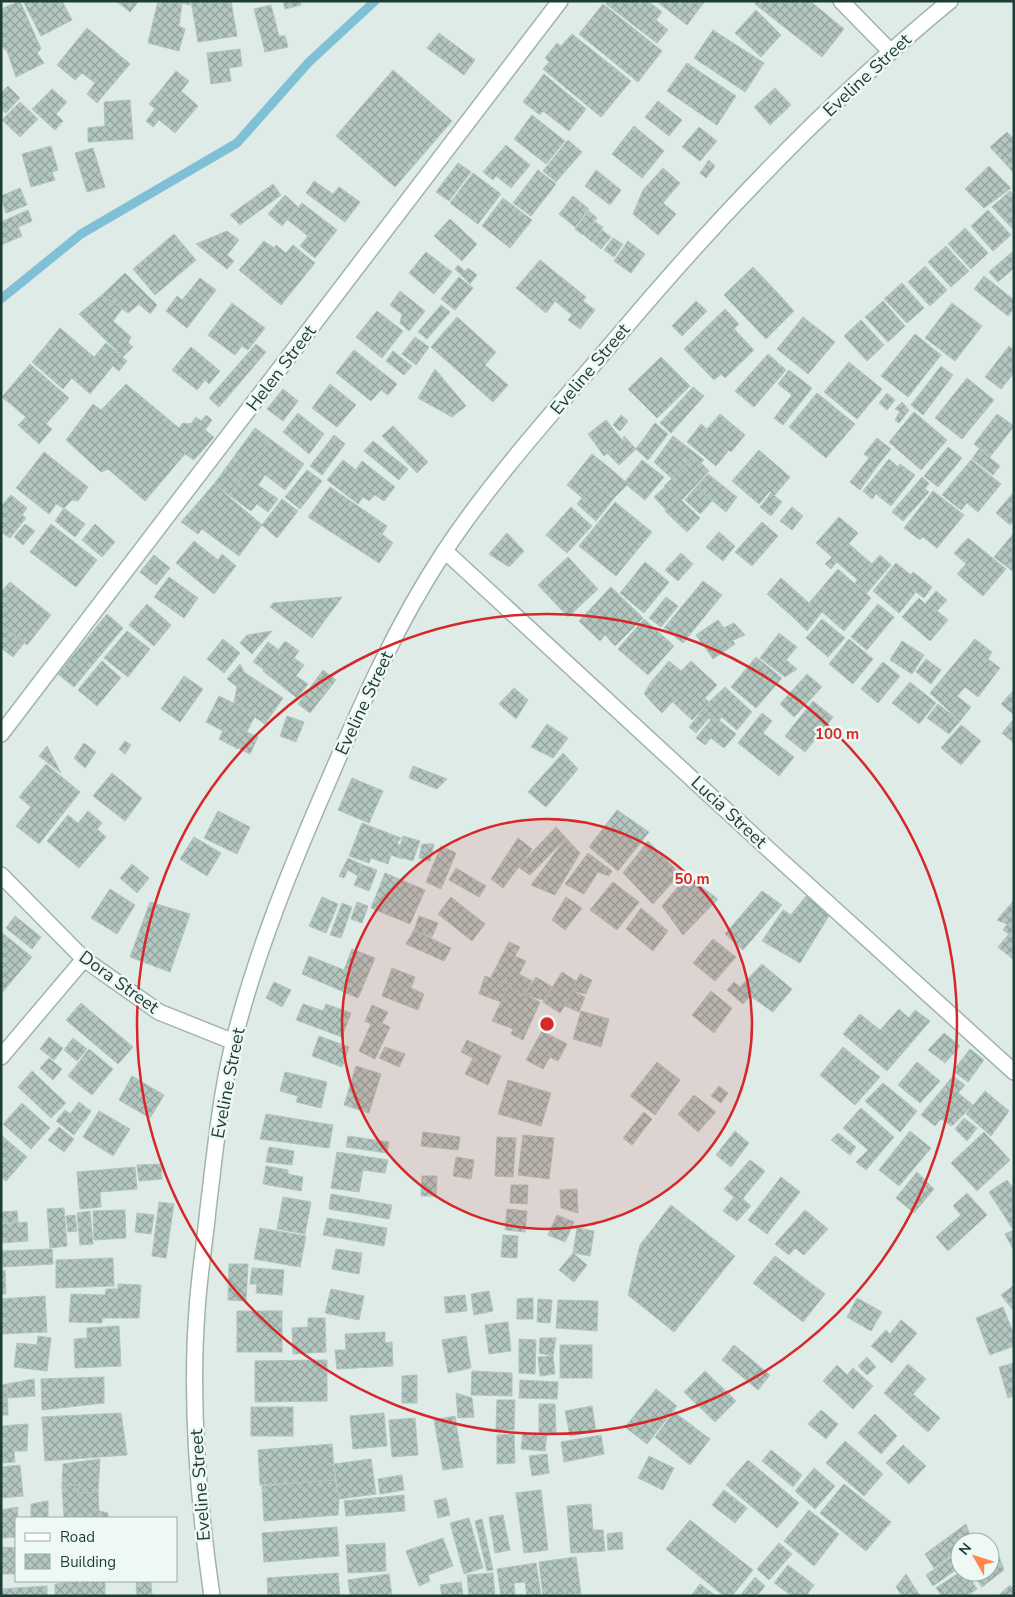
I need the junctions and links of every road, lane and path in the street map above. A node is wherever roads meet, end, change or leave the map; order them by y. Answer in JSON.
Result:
{"nodes":[{"id":1,"x":560,"y":1,"type":"edge"},
{"id":2,"x":840,"y":1,"type":"edge"},
{"id":3,"x":950,"y":1,"type":"edge"},
{"id":4,"x":891,"y":52,"type":"junction"},
{"id":5,"x":444,"y":551,"type":"junction"},
{"id":6,"x":1,"y":734,"type":"edge"},
{"id":7,"x":1,"y":874,"type":"edge"},
{"id":8,"x":84,"y":959,"type":"junction"},
{"id":9,"x":234,"y":1042,"type":"junction"},
{"id":10,"x":1,"y":1056,"type":"edge"},
{"id":11,"x":1014,"y":1072,"type":"edge"},
{"id":12,"x":212,"y":1596,"type":"edge"}],
"edges":[{"from":1,"to":6,"type":"street","name":"Helen Street"},
{"from":2,"to":4,"type":"street"},
{"from":3,"to":4,"type":"street","name":"Eveline Street"},
{"from":4,"to":5,"type":"street","name":"Eveline Street"},
{"from":5,"to":9,"type":"street","name":"Eveline Street"},
{"from":5,"to":11,"type":"street","name":"Lucia Street"},
{"from":7,"to":8,"type":"street","name":"Dora Street"},
{"from":8,"to":9,"type":"street","name":"Dora Street"},
{"from":8,"to":10,"type":"street"},
{"from":9,"to":12,"type":"street","name":"Eveline Street"}]}
